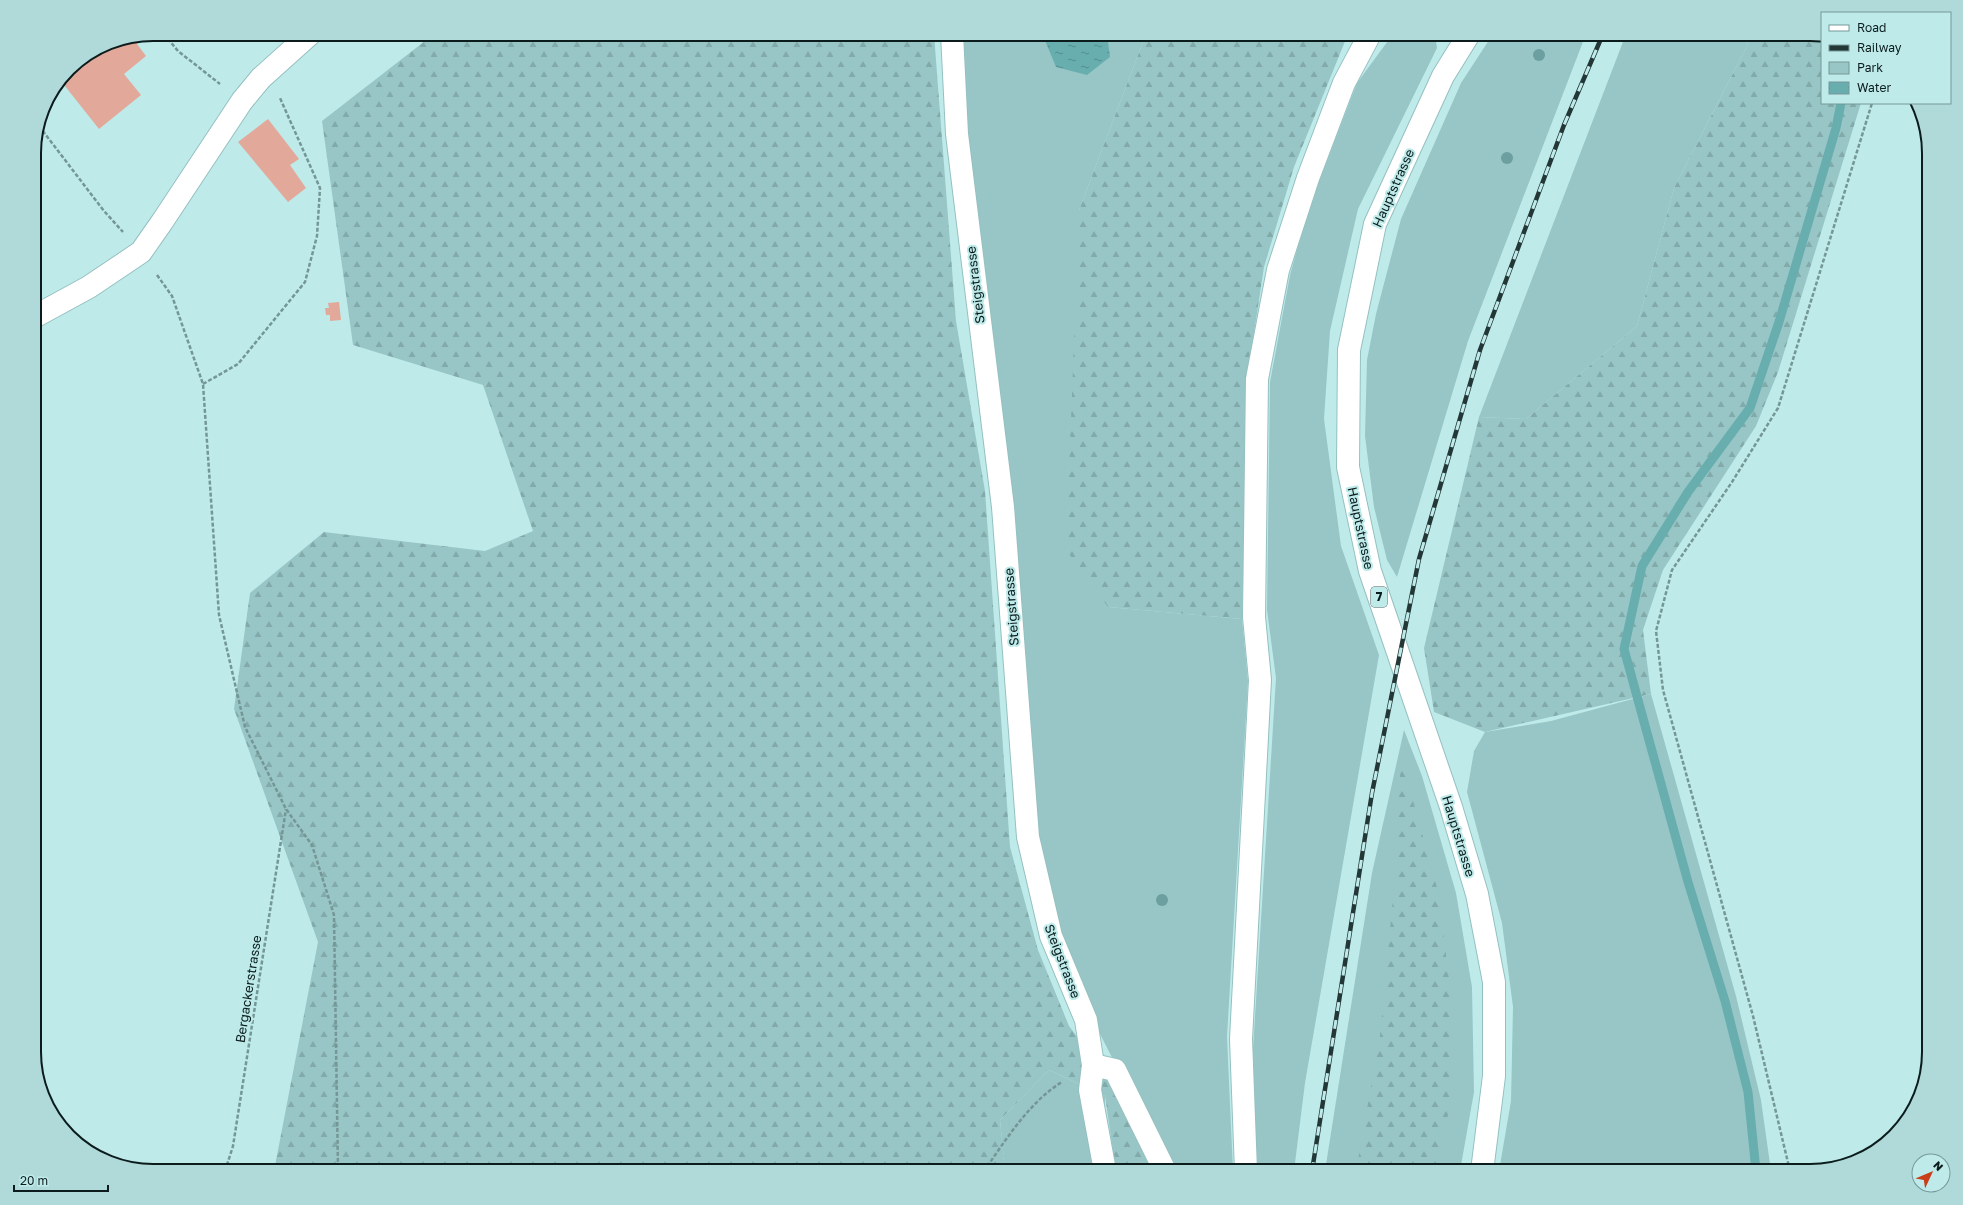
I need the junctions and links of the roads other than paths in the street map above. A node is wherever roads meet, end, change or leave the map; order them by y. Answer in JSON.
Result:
{"nodes":[{"id":1,"x":302,"y":41,"type":"edge"},
{"id":2,"x":952,"y":41,"type":"edge"},
{"id":3,"x":1366,"y":41,"type":"edge"},
{"id":4,"x":1465,"y":41,"type":"edge"},
{"id":5,"x":41,"y":313,"type":"edge"},
{"id":6,"x":1093,"y":1065,"type":"junction"},
{"id":7,"x":1104,"y":1164,"type":"edge"},
{"id":8,"x":1162,"y":1164,"type":"edge"},
{"id":9,"x":1246,"y":1164,"type":"edge"},
{"id":10,"x":1483,"y":1164,"type":"edge"}],
"edges":[{"from":1,"to":5,"type":"street"},
{"from":2,"to":6,"type":"street","name":"Steigstrasse"},
{"from":3,"to":9,"type":"street"},
{"from":4,"to":10,"type":"street","name":"Hauptstrasse","number":"7"},
{"from":6,"to":7,"type":"street","name":"Steigstrasse"},
{"from":6,"to":8,"type":"street"}]}
